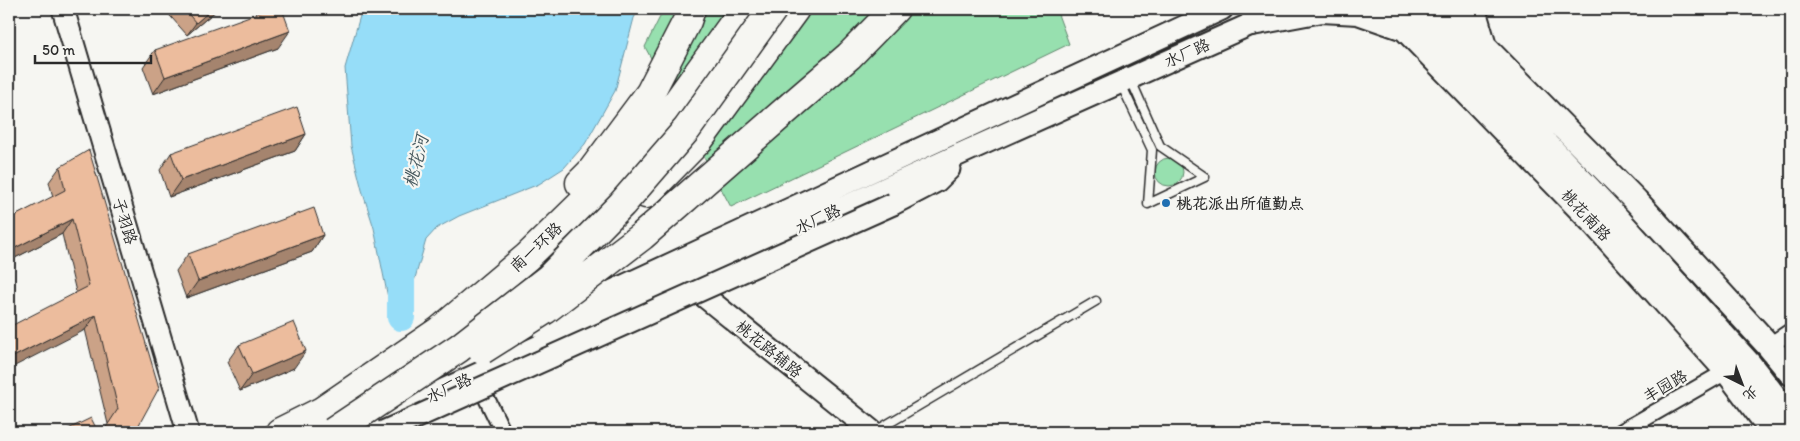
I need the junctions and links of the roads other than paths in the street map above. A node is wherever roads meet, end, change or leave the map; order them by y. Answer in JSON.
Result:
{"nodes":[{"id":1,"x":62,"y":9,"type":"edge"},
{"id":2,"x":691,"y":9,"type":"edge"},
{"id":3,"x":744,"y":9,"type":"edge"},
{"id":4,"x":773,"y":9,"type":"edge"},
{"id":5,"x":796,"y":9,"type":"edge"},
{"id":6,"x":895,"y":9,"type":"edge"},
{"id":7,"x":1222,"y":9,"type":"edge"},
{"id":8,"x":1285,"y":9,"type":"edge"},
{"id":9,"x":1386,"y":9,"type":"edge"},
{"id":10,"x":1427,"y":9,"type":"edge"},
{"id":11,"x":1447,"y":9,"type":"edge"},
{"id":12,"x":1473,"y":9,"type":"edge"},
{"id":13,"x":1411,"y":18,"type":"edge"},
{"id":14,"x":1252,"y":24,"type":"junction"},
{"id":15,"x":1484,"y":47,"type":"junction"},
{"id":16,"x":1125,"y":80,"type":"junction"},
{"id":17,"x":969,"y":150,"type":"junction"},
{"id":18,"x":666,"y":266,"type":"junction"},
{"id":19,"x":549,"y":278,"type":"junction"},
{"id":20,"x":684,"y":280,"type":"junction"},
{"id":21,"x":1096,"y":301,"type":"dead end"},
{"id":22,"x":1791,"y":331,"type":"edge"},
{"id":23,"x":1769,"y":346,"type":"junction"},
{"id":24,"x":1727,"y":371,"type":"junction"},
{"id":25,"x":1791,"y":373,"type":"edge"},
{"id":26,"x":482,"y":389,"type":"junction"},
{"id":27,"x":1791,"y":405,"type":"edge"},
{"id":28,"x":1791,"y":418,"type":"edge"},
{"id":29,"x":337,"y":426,"type":"edge"},
{"id":30,"x":188,"y":432,"type":"edge"},
{"id":31,"x":280,"y":432,"type":"edge"},
{"id":32,"x":303,"y":432,"type":"edge"},
{"id":33,"x":383,"y":432,"type":"edge"},
{"id":34,"x":503,"y":432,"type":"edge"},
{"id":35,"x":873,"y":432,"type":"edge"},
{"id":36,"x":1621,"y":432,"type":"edge"},
{"id":37,"x":1773,"y":432,"type":"edge"}],
"edges":[{"from":1,"to":30,"type":"street","name":"子羽路"},
{"from":2,"to":29,"type":"highway"},
{"from":3,"to":29,"type":"highway","name":"南一环路"},
{"from":4,"to":19,"type":"highway","name":"南一环路","bridge":true},
{"from":5,"to":19,"type":"highway","bridge":true},
{"from":6,"to":29,"type":"highway","bridge":true},
{"from":7,"to":18,"type":"street","name":"水厂路"},
{"from":8,"to":14,"type":"street","name":"水厂路"},
{"from":9,"to":13,"type":"main road","name":"桃花南路"},
{"from":10,"to":27,"type":"main road"},
{"from":11,"to":15,"type":"main road"},
{"from":12,"to":15,"type":"main road"},
{"from":13,"to":14,"type":"main road"},
{"from":13,"to":24,"type":"main road","name":"桃花南路"},
{"from":13,"to":28,"type":"main road"},
{"from":14,"to":16,"type":"street","name":"水厂路"},
{"from":15,"to":23,"type":"main road"},
{"from":16,"to":16,"type":"lane"},
{"from":16,"to":17,"type":"street","name":"水厂路"},
{"from":17,"to":20,"type":"street","name":"水厂路"},
{"from":17,"to":26,"type":"street","bridge":true},
{"from":18,"to":20,"type":"street","name":"桃花路辅路"},
{"from":18,"to":32,"type":"street","name":"水厂路"},
{"from":19,"to":29,"type":"highway","name":"南一环路","bridge":true},
{"from":20,"to":29,"type":"street","name":"水厂路"},
{"from":20,"to":35,"type":"street","name":"桃花路辅路"},
{"from":21,"to":35,"type":"lane"},
{"from":22,"to":23,"type":"street"},
{"from":23,"to":25,"type":"main road"},
{"from":24,"to":36,"type":"street","name":"丰园路"},
{"from":24,"to":37,"type":"main road","name":"桃花南路"},
{"from":26,"to":33,"type":"street","bridge":true},
{"from":26,"to":34,"type":"street"},
{"from":29,"to":31,"type":"highway","name":"南一环路"}]}
